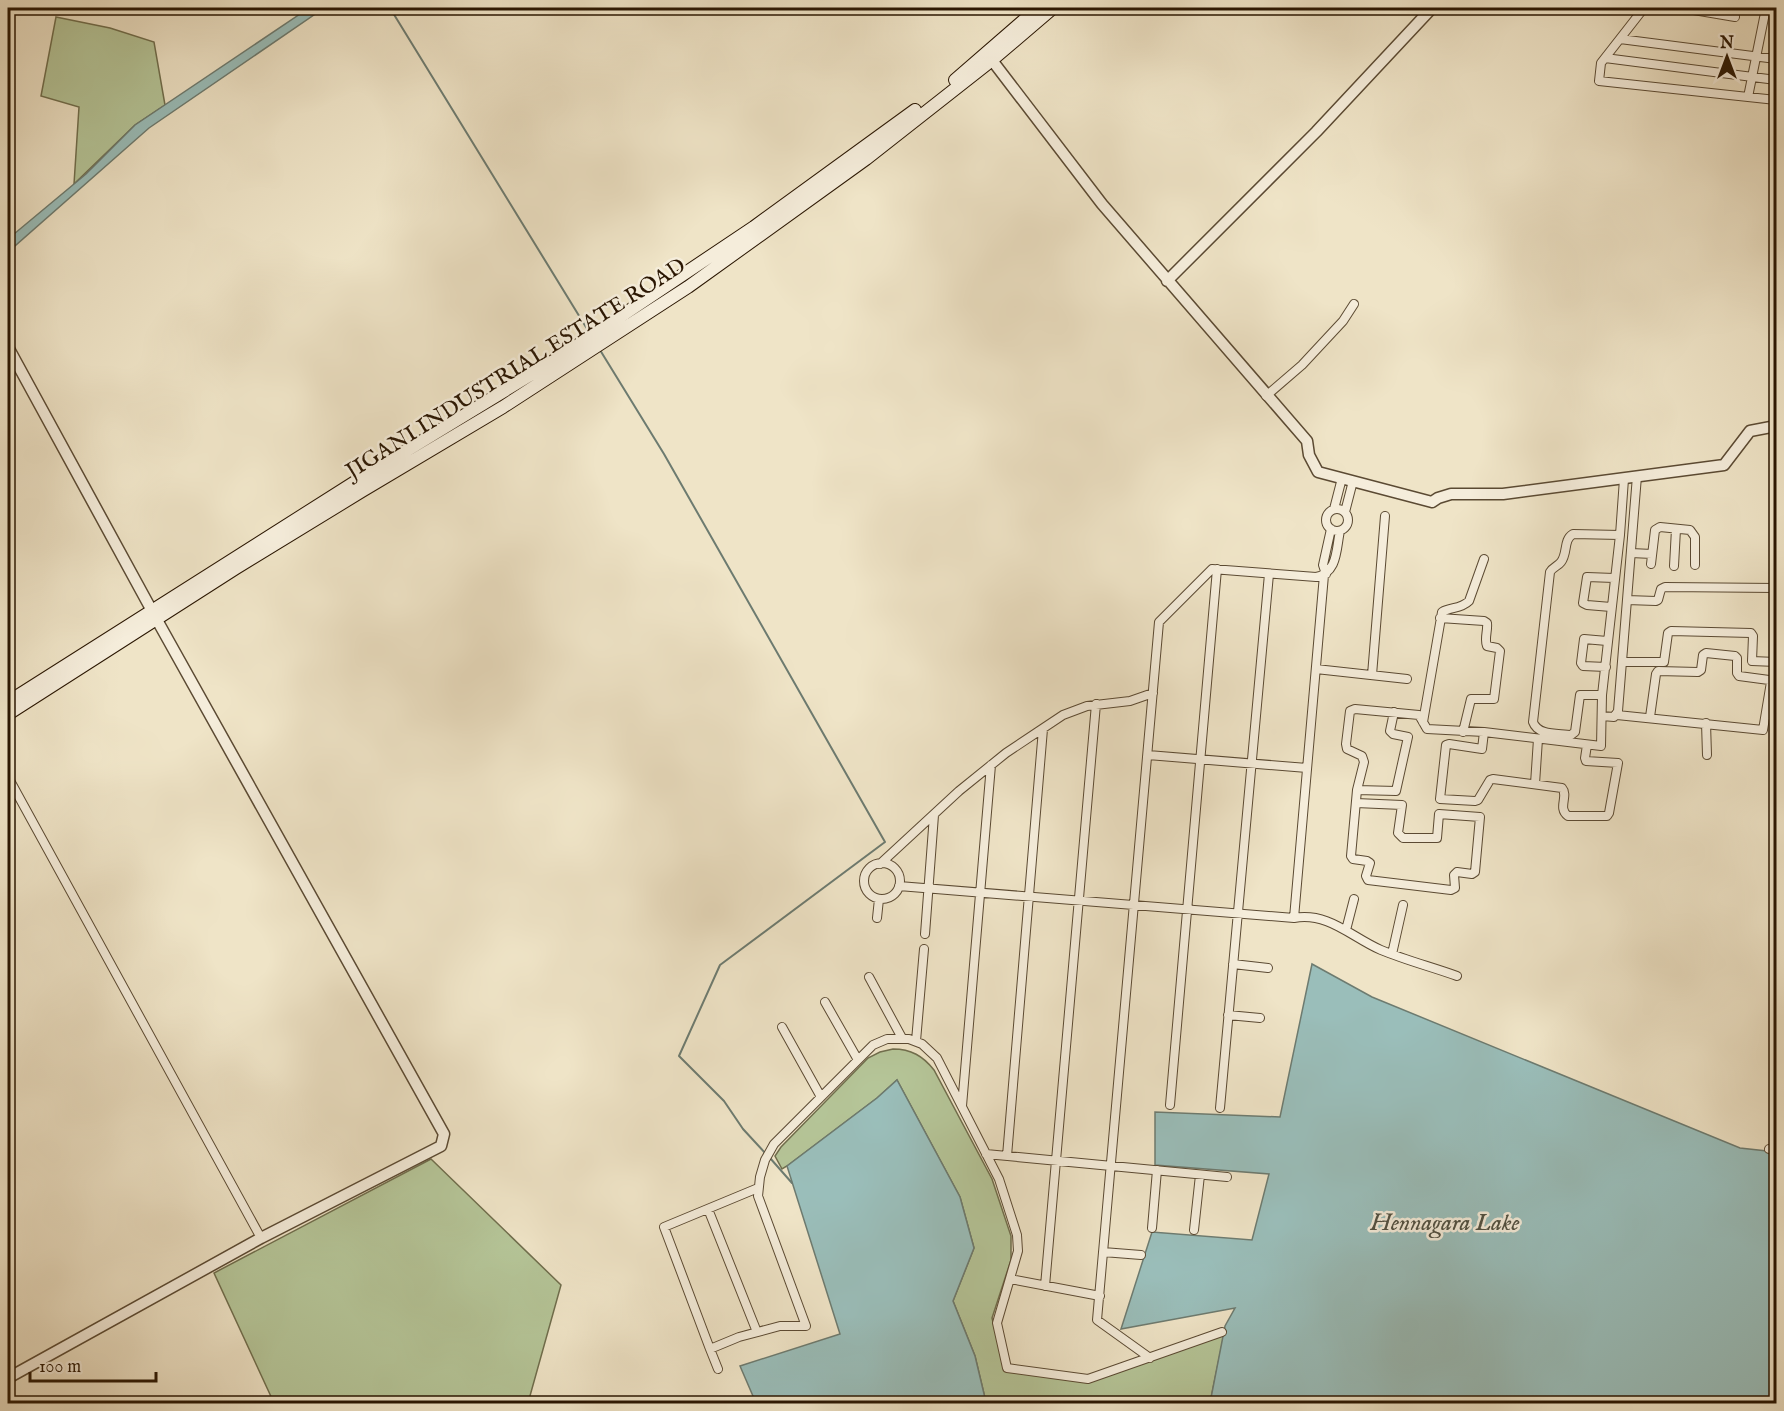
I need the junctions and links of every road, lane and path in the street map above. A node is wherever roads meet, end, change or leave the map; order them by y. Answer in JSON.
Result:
{"nodes":[{"id":1,"x":1038,"y":8,"type":"edge"},
{"id":2,"x":1053,"y":8,"type":"edge"},
{"id":3,"x":1432,"y":8,"type":"edge"},
{"id":4,"x":1644,"y":8,"type":"edge"},
{"id":5,"x":1682,"y":8,"type":"edge"},
{"id":6,"x":1765,"y":11,"type":"edge"},
{"id":7,"x":1735,"y":17,"type":"dead end"},
{"id":8,"x":1620,"y":39,"type":"junction"},
{"id":9,"x":989,"y":56,"type":"junction"},
{"id":10,"x":1755,"y":56,"type":"junction"},
{"id":11,"x":1776,"y":59,"type":"edge"},
{"id":12,"x":1603,"y":61,"type":"junction"},
{"id":13,"x":1752,"y":77,"type":"junction"},
{"id":14,"x":1776,"y":80,"type":"edge"},
{"id":15,"x":1748,"y":97,"type":"junction"},
{"id":16,"x":1776,"y":100,"type":"edge"},
{"id":17,"x":1167,"y":281,"type":"junction"},
{"id":18,"x":1354,"y":304,"type":"dead end"},
{"id":19,"x":8,"y":347,"type":"edge"},
{"id":20,"x":1266,"y":396,"type":"junction"},
{"id":21,"x":1776,"y":426,"type":"edge"},
{"id":22,"x":1638,"y":477,"type":"junction"},
{"id":23,"x":1342,"y":478,"type":"junction"},
{"id":24,"x":1624,"y":478,"type":"junction"},
{"id":25,"x":1353,"y":481,"type":"junction"},
{"id":26,"x":1334,"y":509,"type":"junction"},
{"id":27,"x":1345,"y":512,"type":"junction"},
{"id":28,"x":1385,"y":516,"type":"dead end"},
{"id":29,"x":1633,"y":529,"type":"junction"},
{"id":30,"x":1676,"y":529,"type":"junction"},
{"id":31,"x":1335,"y":530,"type":"junction"},
{"id":32,"x":1620,"y":532,"type":"junction"},
{"id":33,"x":1631,"y":553,"type":"junction"},
{"id":34,"x":1652,"y":554,"type":"junction"},
{"id":35,"x":1484,"y":559,"type":"dead end"},
{"id":36,"x":1651,"y":564,"type":"dead end"},
{"id":37,"x":1695,"y":565,"type":"dead end"},
{"id":38,"x":1674,"y":566,"type":"dead end"},
{"id":39,"x":1217,"y":569,"type":"junction"},
{"id":40,"x":1269,"y":574,"type":"junction"},
{"id":41,"x":1325,"y":574,"type":"junction"},
{"id":42,"x":1614,"y":578,"type":"junction"},
{"id":43,"x":1776,"y":588,"type":"edge"},
{"id":44,"x":1627,"y":600,"type":"junction"},
{"id":45,"x":1611,"y":607,"type":"junction"},
{"id":46,"x":154,"y":615,"type":"junction"},
{"id":47,"x":1440,"y":618,"type":"junction"},
{"id":48,"x":1610,"y":619,"type":"junction"},
{"id":49,"x":1625,"y":619,"type":"junction"},
{"id":50,"x":1607,"y":641,"type":"junction"},
{"id":51,"x":1622,"y":662,"type":"junction"},
{"id":52,"x":1776,"y":662,"type":"edge"},
{"id":53,"x":1606,"y":667,"type":"junction"},
{"id":54,"x":1316,"y":669,"type":"junction"},
{"id":55,"x":1372,"y":675,"type":"junction"},
{"id":56,"x":1407,"y":680,"type":"dead end"},
{"id":57,"x":1153,"y":693,"type":"junction"},
{"id":58,"x":1602,"y":695,"type":"junction"},
{"id":59,"x":8,"y":702,"type":"edge"},
{"id":60,"x":1096,"y":704,"type":"junction"},
{"id":61,"x":1394,"y":712,"type":"junction"},
{"id":62,"x":8,"y":714,"type":"edge"},
{"id":63,"x":1617,"y":715,"type":"junction"},
{"id":64,"x":1602,"y":716,"type":"junction"},
{"id":65,"x":1650,"y":717,"type":"junction"},
{"id":66,"x":1423,"y":722,"type":"junction"},
{"id":67,"x":1706,"y":723,"type":"junction"},
{"id":68,"x":1042,"y":729,"type":"junction"},
{"id":69,"x":1463,"y":732,"type":"junction"},
{"id":70,"x":1484,"y":732,"type":"junction"},
{"id":71,"x":1539,"y":739,"type":"junction"},
{"id":72,"x":1587,"y":744,"type":"junction"},
{"id":73,"x":1148,"y":755,"type":"junction"},
{"id":74,"x":1707,"y":755,"type":"dead end"},
{"id":75,"x":1201,"y":759,"type":"junction"},
{"id":76,"x":1251,"y":764,"type":"junction"},
{"id":77,"x":991,"y":765,"type":"junction"},
{"id":78,"x":1307,"y":768,"type":"junction"},
{"id":79,"x":8,"y":777,"type":"edge"},
{"id":80,"x":1535,"y":784,"type":"junction"},
{"id":81,"x":1357,"y":790,"type":"junction"},
{"id":82,"x":1440,"y":799,"type":"junction"},
{"id":83,"x":1356,"y":803,"type":"junction"},
{"id":84,"x":1439,"y":814,"type":"junction"},
{"id":85,"x":934,"y":815,"type":"junction"},
{"id":86,"x":880,"y":864,"type":"junction"},
{"id":87,"x":899,"y":886,"type":"junction"},
{"id":88,"x":928,"y":888,"type":"junction"},
{"id":89,"x":980,"y":892,"type":"junction"},
{"id":90,"x":1028,"y":897,"type":"junction"},
{"id":91,"x":879,"y":899,"type":"junction"},
{"id":92,"x":1354,"y":899,"type":"dead end"},
{"id":93,"x":1134,"y":905,"type":"junction"},
{"id":94,"x":1404,"y":905,"type":"dead end"},
{"id":95,"x":1188,"y":909,"type":"junction"},
{"id":96,"x":1237,"y":913,"type":"junction"},
{"id":97,"x":877,"y":918,"type":"dead end"},
{"id":98,"x":1294,"y":918,"type":"junction"},
{"id":99,"x":1347,"y":930,"type":"junction"},
{"id":100,"x":925,"y":934,"type":"dead end"},
{"id":101,"x":924,"y":949,"type":"dead end"},
{"id":102,"x":1392,"y":954,"type":"junction"},
{"id":103,"x":1233,"y":964,"type":"junction"},
{"id":104,"x":1268,"y":968,"type":"dead end"},
{"id":105,"x":1457,"y":976,"type":"dead end"},
{"id":106,"x":869,"y":977,"type":"dead end"},
{"id":107,"x":825,"y":1002,"type":"dead end"},
{"id":108,"x":1228,"y":1015,"type":"junction"},
{"id":109,"x":1260,"y":1018,"type":"dead end"},
{"id":110,"x":782,"y":1027,"type":"dead end"},
{"id":111,"x":902,"y":1038,"type":"junction"},
{"id":112,"x":916,"y":1041,"type":"junction"},
{"id":113,"x":858,"y":1060,"type":"junction"},
{"id":114,"x":821,"y":1097,"type":"junction"},
{"id":115,"x":962,"y":1106,"type":"junction"},
{"id":116,"x":1170,"y":1106,"type":"dead end"},
{"id":117,"x":1220,"y":1108,"type":"dead end"},
{"id":118,"x":986,"y":1154,"type":"junction"},
{"id":119,"x":1007,"y":1156,"type":"junction"},
{"id":120,"x":1056,"y":1161,"type":"junction"},
{"id":121,"x":1111,"y":1166,"type":"junction"},
{"id":122,"x":1157,"y":1170,"type":"junction"},
{"id":123,"x":1200,"y":1175,"type":"junction"},
{"id":124,"x":1227,"y":1178,"type":"dead end"},
{"id":125,"x":758,"y":1188,"type":"junction"},
{"id":126,"x":708,"y":1209,"type":"junction"},
{"id":127,"x":1152,"y":1228,"type":"dead end"},
{"id":128,"x":1194,"y":1230,"type":"dead end"},
{"id":129,"x":261,"y":1238,"type":"junction"},
{"id":130,"x":1104,"y":1251,"type":"junction"},
{"id":131,"x":1141,"y":1255,"type":"dead end"},
{"id":132,"x":1010,"y":1279,"type":"junction"},
{"id":133,"x":1045,"y":1286,"type":"junction"},
{"id":134,"x":1100,"y":1296,"type":"junction"},
{"id":135,"x":757,"y":1332,"type":"junction"},
{"id":136,"x":1222,"y":1332,"type":"dead end"},
{"id":137,"x":710,"y":1349,"type":"junction"},
{"id":138,"x":1150,"y":1358,"type":"dead end"},
{"id":139,"x":718,"y":1369,"type":"dead end"},
{"id":140,"x":8,"y":1378,"type":"edge"}],
"edges":[{"from":1,"to":9,"type":"main road","name":"JIGANI INDUSTRIAL ESTATE ROAD"},
{"from":2,"to":9,"type":"main road","name":"JIGANI INDUSTRIAL ESTATE ROAD"},
{"from":3,"to":17,"type":"street"},
{"from":4,"to":8,"type":"street"},
{"from":5,"to":7,"type":"street"},
{"from":6,"to":10,"type":"street"},
{"from":8,"to":10,"type":"street"},
{"from":8,"to":12,"type":"street"},
{"from":9,"to":17,"type":"street"},
{"from":9,"to":46,"type":"main road","name":"JIGANI INDUSTRIAL ESTATE ROAD"},
{"from":10,"to":11,"type":"street"},
{"from":10,"to":13,"type":"street"},
{"from":12,"to":13,"type":"street"},
{"from":12,"to":15,"type":"street"},
{"from":13,"to":14,"type":"street"},
{"from":13,"to":15,"type":"street"},
{"from":15,"to":16,"type":"street"},
{"from":17,"to":20,"type":"street"},
{"from":18,"to":20,"type":"street"},
{"from":19,"to":46,"type":"street"},
{"from":20,"to":23,"type":"street"},
{"from":21,"to":22,"type":"street"},
{"from":22,"to":24,"type":"street"},
{"from":22,"to":29,"type":"street"},
{"from":23,"to":25,"type":"street"},
{"from":23,"to":26,"type":"street"},
{"from":24,"to":25,"type":"street"},
{"from":24,"to":32,"type":"street"},
{"from":25,"to":27,"type":"street"},
{"from":26,"to":27,"type":"street"},
{"from":26,"to":31,"type":"street"},
{"from":27,"to":31,"type":"street"},
{"from":28,"to":55,"type":"street"},
{"from":29,"to":32,"type":"street"},
{"from":29,"to":33,"type":"street"},
{"from":30,"to":34,"type":"street"},
{"from":30,"to":37,"type":"street"},
{"from":30,"to":38,"type":"street"},
{"from":31,"to":41,"type":"street"},
{"from":32,"to":42,"type":"street"},
{"from":32,"to":58,"type":"street"},
{"from":33,"to":34,"type":"street"},
{"from":33,"to":44,"type":"street"},
{"from":34,"to":36,"type":"street"},
{"from":35,"to":47,"type":"street"},
{"from":39,"to":40,"type":"street"},
{"from":39,"to":57,"type":"street"},
{"from":39,"to":75,"type":"street"},
{"from":40,"to":41,"type":"street"},
{"from":40,"to":76,"type":"street"},
{"from":41,"to":54,"type":"street"},
{"from":42,"to":45,"type":"street"},
{"from":42,"to":45,"type":"street"},
{"from":43,"to":44,"type":"street"},
{"from":44,"to":49,"type":"street"},
{"from":45,"to":48,"type":"street"},
{"from":46,"to":59,"type":"main road","name":"JIGANI INDUSTRIAL ESTATE ROAD"},
{"from":46,"to":62,"type":"main road","name":"JIGANI INDUSTRIAL ESTATE ROAD"},
{"from":46,"to":129,"type":"street"},
{"from":47,"to":66,"type":"street"},
{"from":47,"to":69,"type":"street"},
{"from":48,"to":49,"type":"street"},
{"from":48,"to":50,"type":"street"},
{"from":49,"to":51,"type":"street"},
{"from":50,"to":53,"type":"street"},
{"from":50,"to":53,"type":"street"},
{"from":51,"to":52,"type":"street"},
{"from":51,"to":63,"type":"street"},
{"from":53,"to":58,"type":"street"},
{"from":54,"to":55,"type":"street"},
{"from":54,"to":78,"type":"street"},
{"from":55,"to":56,"type":"street"},
{"from":57,"to":60,"type":"street"},
{"from":57,"to":73,"type":"street"},
{"from":58,"to":64,"type":"street"},
{"from":60,"to":68,"type":"street"},
{"from":60,"to":120,"type":"street"},
{"from":61,"to":66,"type":"street"},
{"from":61,"to":81,"type":"street"},
{"from":61,"to":81,"type":"street"},
{"from":63,"to":64,"type":"street"},
{"from":63,"to":65,"type":"street"},
{"from":64,"to":72,"type":"street"},
{"from":65,"to":67,"type":"street"},
{"from":65,"to":67,"type":"street"},
{"from":66,"to":69,"type":"street"},
{"from":67,"to":74,"type":"street"},
{"from":68,"to":77,"type":"street"},
{"from":68,"to":90,"type":"street"},
{"from":69,"to":70,"type":"street"},
{"from":70,"to":71,"type":"street"},
{"from":70,"to":82,"type":"street"},
{"from":71,"to":72,"type":"street"},
{"from":71,"to":80,"type":"street"},
{"from":72,"to":80,"type":"street"},
{"from":73,"to":75,"type":"street"},
{"from":73,"to":93,"type":"street"},
{"from":75,"to":76,"type":"street"},
{"from":75,"to":95,"type":"street"},
{"from":76,"to":78,"type":"street"},
{"from":76,"to":96,"type":"street"},
{"from":77,"to":85,"type":"street"},
{"from":77,"to":89,"type":"street"},
{"from":78,"to":98,"type":"street"},
{"from":79,"to":129,"type":"street"},
{"from":80,"to":82,"type":"street"},
{"from":81,"to":83,"type":"street"},
{"from":82,"to":84,"type":"street"},
{"from":83,"to":84,"type":"street"},
{"from":83,"to":84,"type":"street"},
{"from":85,"to":86,"type":"street"},
{"from":85,"to":88,"type":"street"},
{"from":86,"to":87,"type":"street"},
{"from":86,"to":91,"type":"street"},
{"from":87,"to":88,"type":"street"},
{"from":87,"to":91,"type":"street"},
{"from":88,"to":89,"type":"street"},
{"from":88,"to":100,"type":"street"},
{"from":89,"to":90,"type":"street"},
{"from":89,"to":115,"type":"street"},
{"from":90,"to":93,"type":"street"},
{"from":90,"to":119,"type":"street"},
{"from":91,"to":97,"type":"street"},
{"from":92,"to":99,"type":"street"},
{"from":93,"to":95,"type":"street"},
{"from":93,"to":121,"type":"street"},
{"from":94,"to":102,"type":"street"},
{"from":95,"to":96,"type":"street"},
{"from":95,"to":116,"type":"street"},
{"from":96,"to":98,"type":"street"},
{"from":96,"to":103,"type":"street"},
{"from":98,"to":99,"type":"street"},
{"from":99,"to":102,"type":"street"},
{"from":101,"to":112,"type":"street"},
{"from":102,"to":105,"type":"street"},
{"from":103,"to":104,"type":"street"},
{"from":103,"to":108,"type":"street"},
{"from":106,"to":111,"type":"street"},
{"from":107,"to":113,"type":"street"},
{"from":108,"to":109,"type":"street"},
{"from":108,"to":117,"type":"street"},
{"from":110,"to":114,"type":"street"},
{"from":111,"to":112,"type":"street"},
{"from":111,"to":113,"type":"street"},
{"from":112,"to":115,"type":"street"},
{"from":113,"to":114,"type":"street"},
{"from":114,"to":125,"type":"street"},
{"from":115,"to":118,"type":"street"},
{"from":118,"to":119,"type":"street"},
{"from":118,"to":132,"type":"street"},
{"from":119,"to":120,"type":"street"},
{"from":120,"to":121,"type":"street"},
{"from":120,"to":133,"type":"street"},
{"from":121,"to":122,"type":"street"},
{"from":121,"to":130,"type":"street"},
{"from":122,"to":123,"type":"street"},
{"from":122,"to":127,"type":"street"},
{"from":123,"to":124,"type":"street"},
{"from":123,"to":128,"type":"street"},
{"from":125,"to":126,"type":"street"},
{"from":125,"to":135,"type":"street"},
{"from":126,"to":135,"type":"street"},
{"from":126,"to":137,"type":"street"},
{"from":129,"to":140,"type":"street"},
{"from":130,"to":131,"type":"street"},
{"from":130,"to":134,"type":"street"},
{"from":132,"to":133,"type":"street"},
{"from":132,"to":136,"type":"street"},
{"from":133,"to":134,"type":"street"},
{"from":134,"to":138,"type":"street"},
{"from":135,"to":137,"type":"street"},
{"from":137,"to":139,"type":"street"}]}
